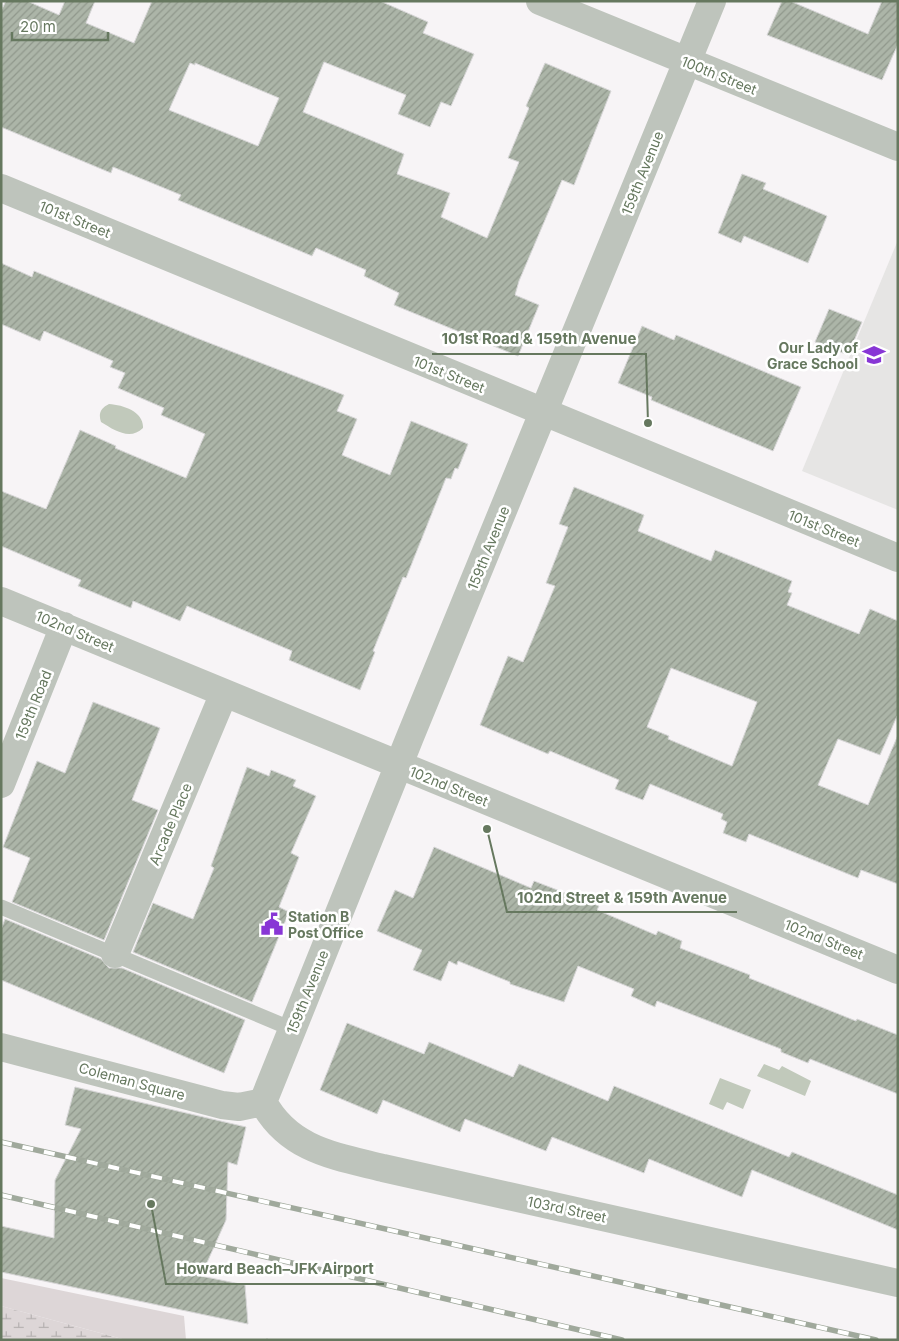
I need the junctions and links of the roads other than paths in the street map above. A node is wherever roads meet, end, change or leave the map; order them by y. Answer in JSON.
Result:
{"nodes":[{"id":1,"x":540,"y":1,"type":"edge"},
{"id":2,"x":712,"y":1,"type":"edge"},
{"id":3,"x":687,"y":62,"type":"junction"},
{"id":4,"x":898,"y":147,"type":"edge"},
{"id":5,"x":1,"y":188,"type":"edge"},
{"id":6,"x":543,"y":412,"type":"junction"},
{"id":7,"x":898,"y":558,"type":"edge"},
{"id":8,"x":1,"y":601,"type":"edge"},
{"id":9,"x":64,"y":626,"type":"junction"},
{"id":10,"x":224,"y":693,"type":"junction"},
{"id":11,"x":398,"y":765,"type":"junction"},
{"id":12,"x":1,"y":784,"type":"edge"},
{"id":13,"x":1,"y":908,"type":"edge"},
{"id":14,"x":115,"y":954,"type":"junction"},
{"id":15,"x":898,"y":970,"type":"edge"},
{"id":16,"x":292,"y":1029,"type":"junction"},
{"id":17,"x":1,"y":1047,"type":"edge"},
{"id":18,"x":264,"y":1098,"type":"junction"},
{"id":19,"x":898,"y":1283,"type":"edge"}],
"edges":[{"from":1,"to":3,"type":"street","name":"100th Street"},
{"from":2,"to":3,"type":"street","name":"159th Avenue"},
{"from":3,"to":4,"type":"street","name":"100th Street"},
{"from":3,"to":6,"type":"street","name":"159th Avenue"},
{"from":5,"to":6,"type":"street","name":"101st Street"},
{"from":6,"to":7,"type":"street","name":"101st Street"},
{"from":6,"to":11,"type":"street","name":"159th Avenue"},
{"from":8,"to":9,"type":"street","name":"102nd Street"},
{"from":9,"to":10,"type":"street","name":"102nd Street"},
{"from":9,"to":12,"type":"street","name":"159th Road"},
{"from":10,"to":11,"type":"street","name":"102nd Street"},
{"from":10,"to":14,"type":"street","name":"Arcade Place"},
{"from":11,"to":15,"type":"street","name":"102nd Street"},
{"from":11,"to":16,"type":"street","name":"159th Avenue"},
{"from":13,"to":14,"type":"lane"},
{"from":14,"to":16,"type":"lane"},
{"from":16,"to":18,"type":"street","name":"159th Avenue"},
{"from":17,"to":18,"type":"street","name":"Coleman Square"},
{"from":18,"to":19,"type":"street","name":"103rd Street"}]}
